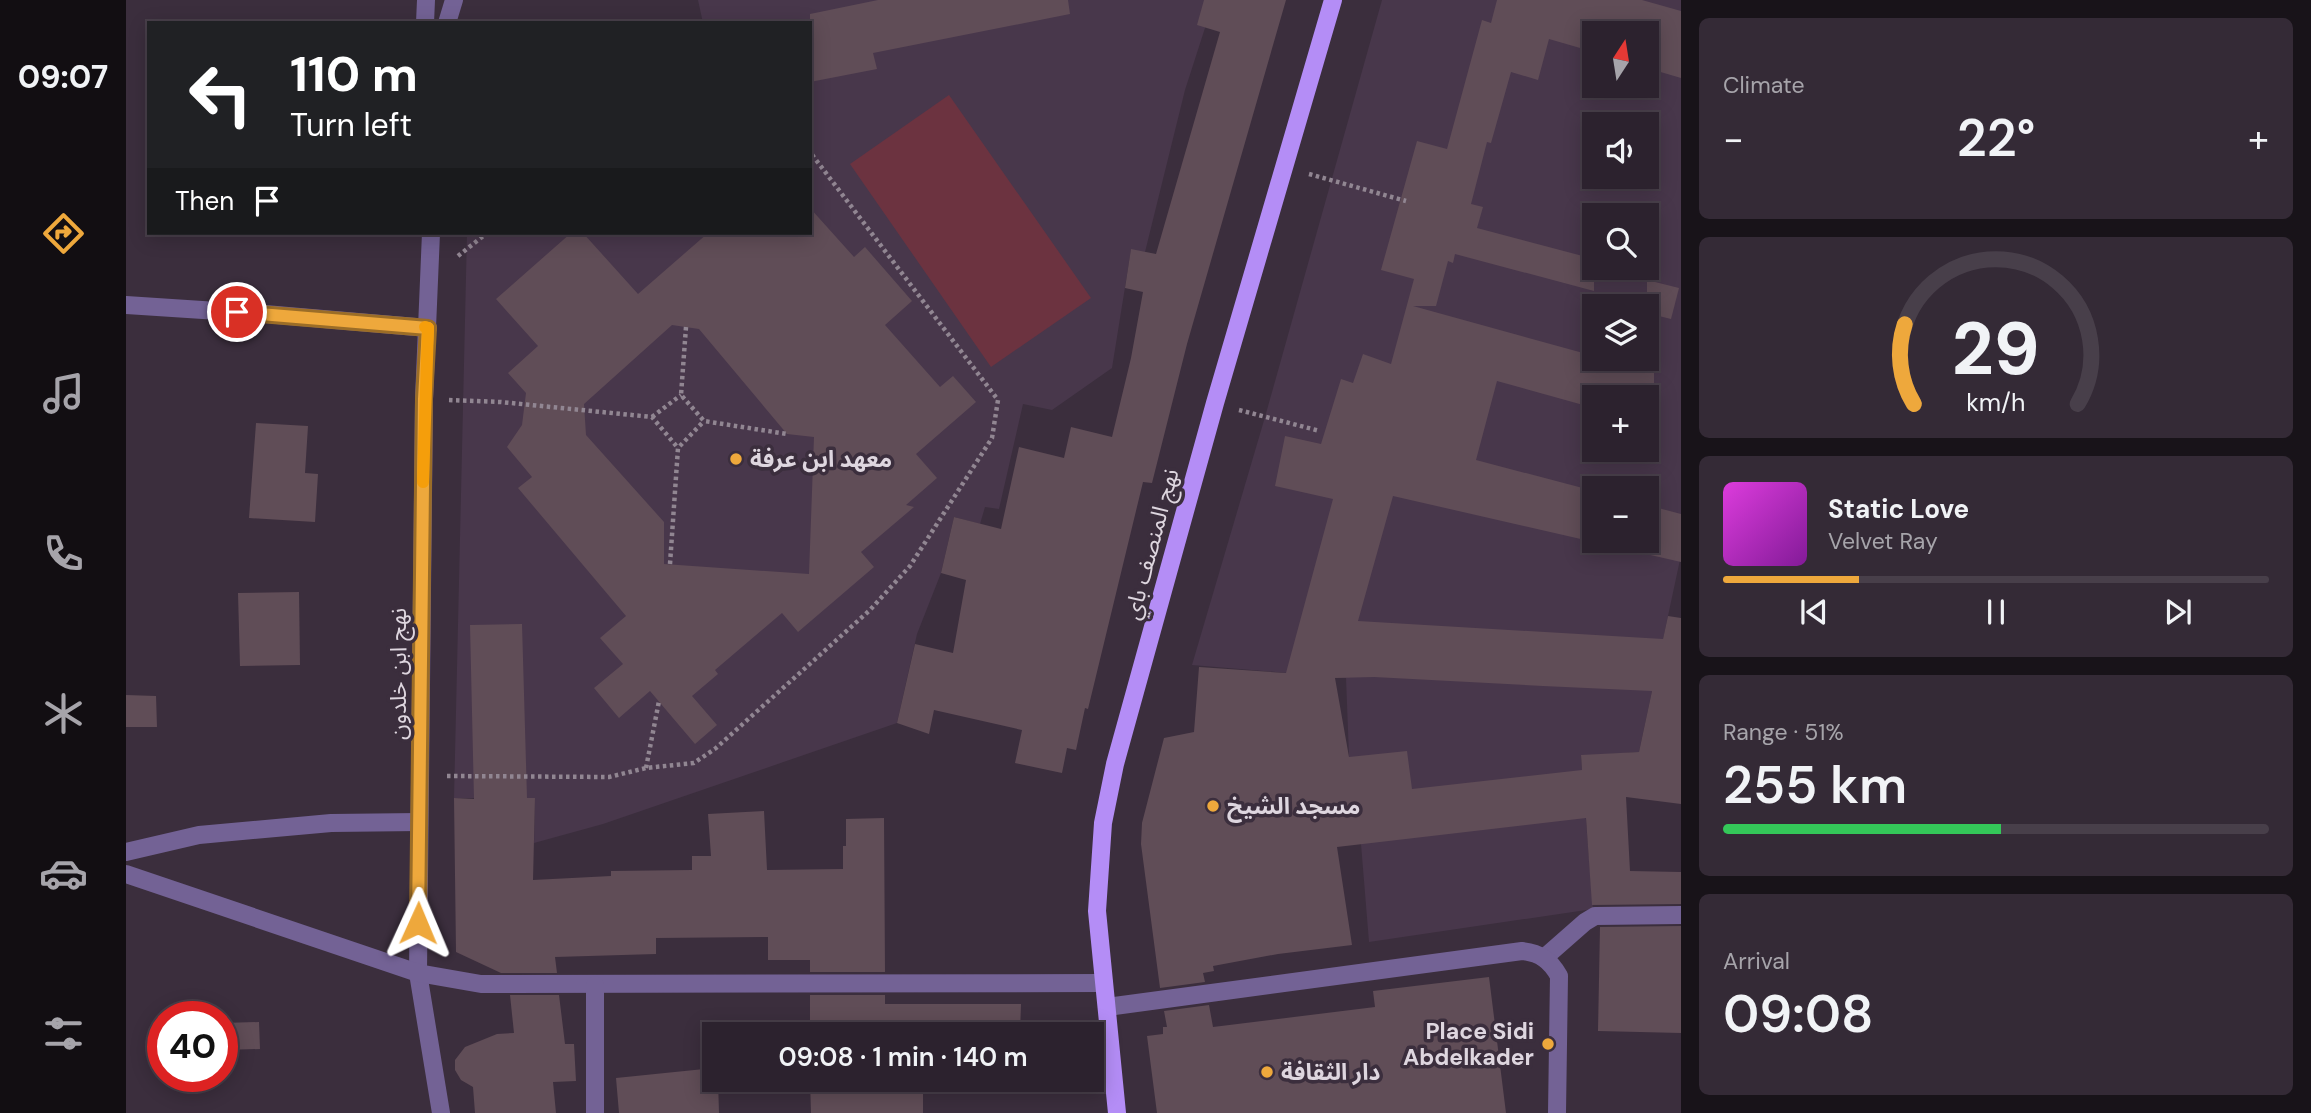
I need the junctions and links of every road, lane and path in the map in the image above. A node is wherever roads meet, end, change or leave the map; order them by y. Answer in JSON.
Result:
{"nodes":[{"id":1,"x":426,"y":0,"type":"edge"},
{"id":2,"x":454,"y":0,"type":"edge"},
{"id":3,"x":1334,"y":0,"type":"edge"},
{"id":4,"x":425,"y":21,"type":"edge"},
{"id":5,"x":448,"y":21,"type":"edge"},
{"id":6,"x":812,"y":155,"type":"edge"},
{"id":7,"x":1284,"y":167,"type":"junction"},
{"id":8,"x":1406,"y":201,"type":"dead end"},
{"id":9,"x":431,"y":235,"type":"edge"},
{"id":10,"x":126,"y":305,"type":"edge"},
{"id":11,"x":686,"y":327,"type":"dead end"},
{"id":12,"x":428,"y":328,"type":"junction"},
{"id":13,"x":681,"y":395,"type":"junction"},
{"id":14,"x":424,"y":399,"type":"junction"},
{"id":15,"x":1215,"y":403,"type":"junction"},
{"id":16,"x":652,"y":416,"type":"junction"},
{"id":17,"x":704,"y":421,"type":"junction"},
{"id":18,"x":1320,"y":430,"type":"dead end"},
{"id":19,"x":787,"y":434,"type":"dead end"},
{"id":20,"x":678,"y":448,"type":"junction"},
{"id":21,"x":670,"y":564,"type":"dead end"},
{"id":22,"x":659,"y":701,"type":"dead end"},
{"id":23,"x":646,"y":768,"type":"junction"},
{"id":24,"x":421,"y":776,"type":"junction"},
{"id":25,"x":419,"y":822,"type":"junction"},
{"id":26,"x":126,"y":852,"type":"edge"},
{"id":27,"x":126,"y":874,"type":"edge"},
{"id":28,"x":1681,"y":915,"type":"edge"},
{"id":29,"x":1544,"y":958,"type":"junction"},
{"id":30,"x":418,"y":973,"type":"junction"},
{"id":31,"x":1104,"y":983,"type":"junction"},
{"id":32,"x":595,"y":985,"type":"junction"},
{"id":33,"x":1107,"y":1007,"type":"junction"},
{"id":34,"x":441,"y":1113,"type":"edge"},
{"id":35,"x":594,"y":1113,"type":"edge"},
{"id":36,"x":1117,"y":1113,"type":"edge"},
{"id":37,"x":1557,"y":1113,"type":"edge"}],
"edges":[{"from":1,"to":4,"type":"street"},
{"from":2,"to":5,"type":"street"},
{"from":3,"to":7,"type":"main road","name":"نهج المنصف باي"},
{"from":6,"to":23,"type":"path"},
{"from":7,"to":8,"type":"path"},
{"from":7,"to":15,"type":"main road","name":"نهج المنصف باي"},
{"from":9,"to":12,"type":"street","name":"نهج ابن خلدون"},
{"from":10,"to":12,"type":"street"},
{"from":11,"to":13,"type":"path"},
{"from":12,"to":14,"type":"street","name":"نهج ابن خلدون"},
{"from":13,"to":16,"type":"path"},
{"from":13,"to":17,"type":"path"},
{"from":14,"to":16,"type":"path"},
{"from":14,"to":24,"type":"street","name":"نهج ابن خلدون"},
{"from":15,"to":18,"type":"path"},
{"from":15,"to":31,"type":"main road","name":"نهج المنصف باي"},
{"from":16,"to":20,"type":"path"},
{"from":17,"to":19,"type":"path"},
{"from":17,"to":20,"type":"path"},
{"from":20,"to":21,"type":"path"},
{"from":22,"to":23,"type":"path"},
{"from":23,"to":24,"type":"path"},
{"from":24,"to":25,"type":"street","name":"نهج ابن خلدون"},
{"from":25,"to":26,"type":"street"},
{"from":25,"to":30,"type":"street","name":"نهج ابن خلدون"},
{"from":27,"to":30,"type":"street"},
{"from":28,"to":29,"type":"street"},
{"from":29,"to":33,"type":"street"},
{"from":29,"to":37,"type":"street"},
{"from":30,"to":32,"type":"street"},
{"from":30,"to":34,"type":"street","name":"نهج ابن خلدون"},
{"from":31,"to":32,"type":"street"},
{"from":31,"to":33,"type":"main road","name":"نهج المنصف باي"},
{"from":32,"to":35,"type":"street"},
{"from":33,"to":36,"type":"main road","name":"نهج المنصف باي"}]}
